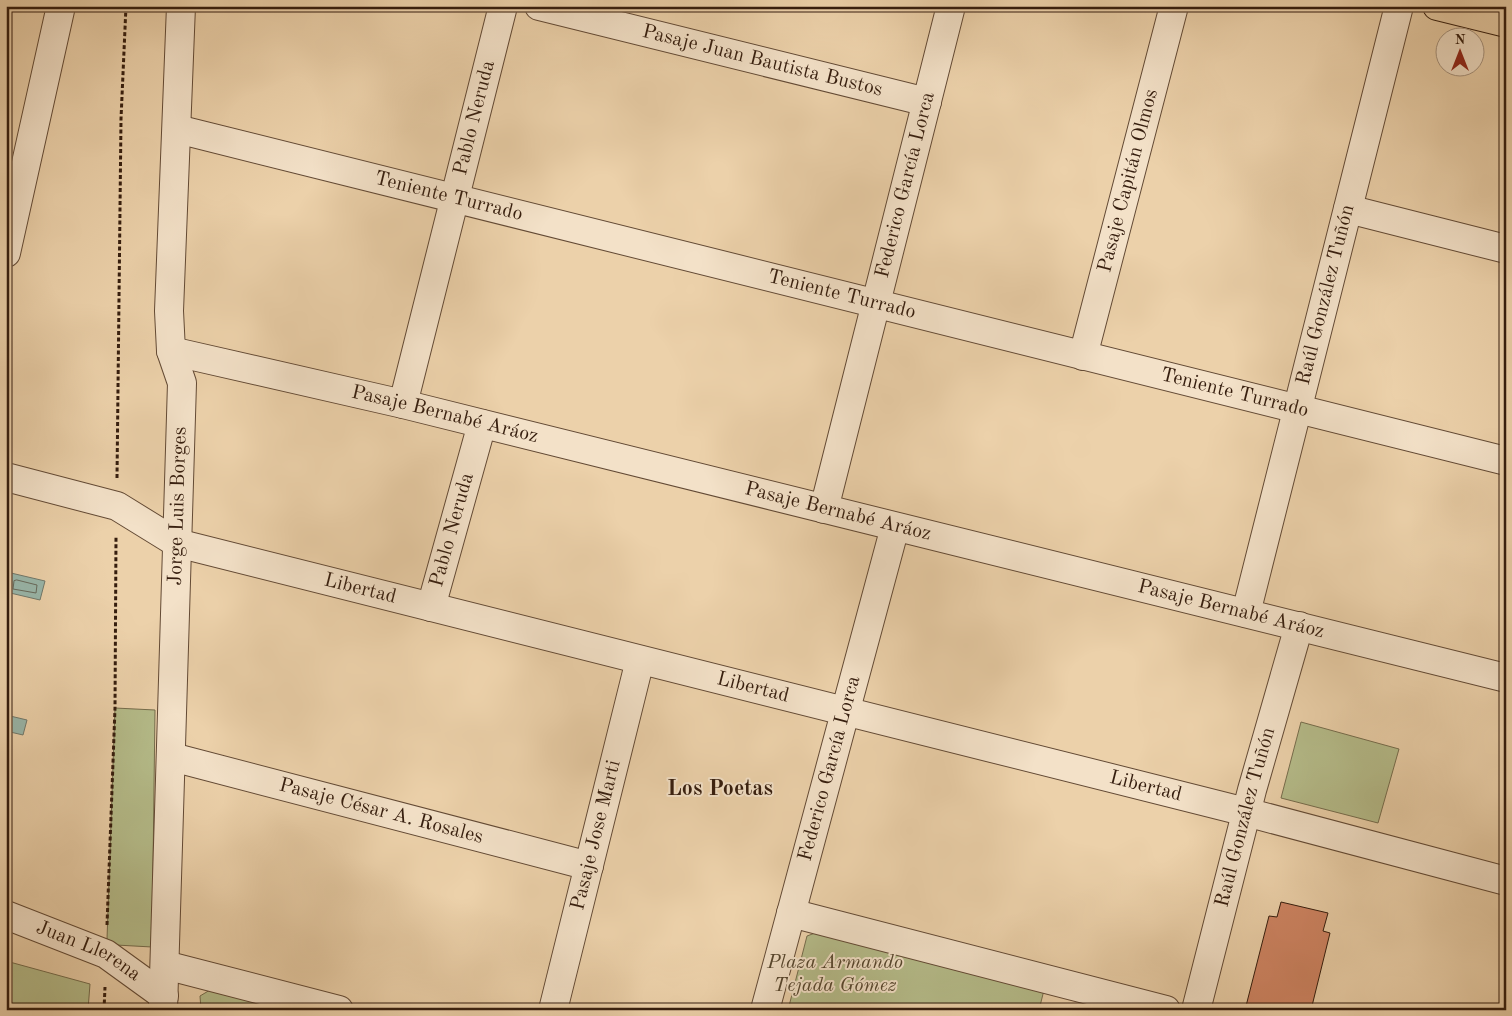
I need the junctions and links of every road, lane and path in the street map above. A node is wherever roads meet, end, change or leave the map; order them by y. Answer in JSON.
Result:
{"nodes":[{"id":1,"x":61,"y":6,"type":"edge"},
{"id":2,"x":126,"y":6,"type":"edge"},
{"id":3,"x":181,"y":6,"type":"edge"},
{"id":4,"x":503,"y":6,"type":"edge"},
{"id":5,"x":538,"y":6,"type":"edge"},
{"id":6,"x":951,"y":6,"type":"edge"},
{"id":7,"x":1174,"y":6,"type":"edge"},
{"id":8,"x":1399,"y":6,"type":"edge"},
{"id":9,"x":1437,"y":6,"type":"edge"},
{"id":10,"x":1506,"y":23,"type":"edge"},
{"id":11,"x":927,"y":102,"type":"junction"},
{"id":12,"x":177,"y":129,"type":"junction"},
{"id":13,"x":454,"y":199,"type":"junction"},
{"id":14,"x":1348,"y":209,"type":"junction"},
{"id":15,"x":1506,"y":249,"type":"edge"},
{"id":16,"x":6,"y":253,"type":"edge"},
{"id":17,"x":876,"y":304,"type":"junction"},
{"id":18,"x":170,"y":351,"type":"junction"},
{"id":19,"x":1083,"y":356,"type":"junction"},
{"id":20,"x":403,"y":404,"type":"junction"},
{"id":21,"x":1297,"y":409,"type":"junction"},
{"id":22,"x":482,"y":424,"type":"junction"},
{"id":23,"x":1506,"y":461,"type":"edge"},
{"id":24,"x":6,"y":477,"type":"edge"},
{"id":25,"x":117,"y":506,"type":"junction"},
{"id":26,"x":824,"y":509,"type":"junction"},
{"id":27,"x":895,"y":527,"type":"junction"},
{"id":28,"x":177,"y":543,"type":"junction"},
{"id":29,"x":431,"y":607,"type":"junction"},
{"id":30,"x":1246,"y":613,"type":"junction"},
{"id":31,"x":1299,"y":626,"type":"junction"},
{"id":32,"x":640,"y":660,"type":"junction"},
{"id":33,"x":1506,"y":678,"type":"edge"},
{"id":34,"x":845,"y":711,"type":"junction"},
{"id":35,"x":172,"y":757,"type":"junction"},
{"id":36,"x":1246,"y":812,"type":"junction"},
{"id":37,"x":589,"y":866,"type":"junction"},
{"id":38,"x":1506,"y":882,"type":"edge"},
{"id":39,"x":791,"y":913,"type":"junction"},
{"id":40,"x":6,"y":915,"type":"edge"},
{"id":41,"x":106,"y":954,"type":"junction"},
{"id":42,"x":165,"y":965,"type":"junction"},
{"id":43,"x":163,"y":1003,"type":"edge"},
{"id":44,"x":104,"y":1010,"type":"edge"},
{"id":45,"x":340,"y":1010,"type":"edge"},
{"id":46,"x":553,"y":1010,"type":"edge"},
{"id":47,"x":765,"y":1010,"type":"edge"},
{"id":48,"x":1166,"y":1010,"type":"edge"},
{"id":49,"x":1196,"y":1010,"type":"edge"}],
"edges":[{"from":1,"to":16,"type":"street"},
{"from":2,"to":25,"type":"path"},
{"from":3,"to":12,"type":"street","name":"Jorge Luis Borges"},
{"from":4,"to":13,"type":"street","name":"Pablo Neruda"},
{"from":5,"to":11,"type":"street","name":"Pasaje Juan Bautista Bustos"},
{"from":6,"to":11,"type":"street","name":"Federico García Lorca"},
{"from":7,"to":19,"type":"street","name":"Pasaje Capitán Olmos"},
{"from":8,"to":14,"type":"street","name":"Raúl González Tuñón"},
{"from":9,"to":10,"type":"main road"},
{"from":11,"to":17,"type":"street","name":"Federico García Lorca"},
{"from":12,"to":13,"type":"street","name":"Teniente Turrado"},
{"from":12,"to":18,"type":"street","name":"Jorge Luis Borges"},
{"from":13,"to":17,"type":"street","name":"Teniente Turrado"},
{"from":13,"to":20,"type":"street","name":"Pablo Neruda"},
{"from":14,"to":15,"type":"street"},
{"from":14,"to":21,"type":"street","name":"Raúl González Tuñón"},
{"from":17,"to":19,"type":"street","name":"Teniente Turrado"},
{"from":17,"to":26,"type":"street","name":"Federico García Lorca"},
{"from":18,"to":20,"type":"street","name":"Pasaje Bernabé Aráoz"},
{"from":18,"to":28,"type":"street","name":"Jorge Luis Borges"},
{"from":19,"to":21,"type":"street","name":"Teniente Turrado"},
{"from":20,"to":22,"type":"street","name":"Pasaje Bernabé Aráoz"},
{"from":21,"to":23,"type":"street","name":"Teniente Turrado"},
{"from":21,"to":30,"type":"street","name":"Raúl González Tuñón"},
{"from":22,"to":26,"type":"street","name":"Pasaje Bernabé Aráoz"},
{"from":22,"to":29,"type":"street","name":"Pablo Neruda"},
{"from":24,"to":25,"type":"street","name":"Libertad"},
{"from":25,"to":28,"type":"street","name":"Libertad"},
{"from":25,"to":41,"type":"path"},
{"from":26,"to":27,"type":"street","name":"Pasaje Bernabé Aráoz"},
{"from":27,"to":30,"type":"street","name":"Pasaje Bernabé Aráoz"},
{"from":27,"to":34,"type":"street","name":"Federico García Lorca"},
{"from":28,"to":29,"type":"street","name":"Libertad"},
{"from":28,"to":35,"type":"street","name":"Jorge Luis Borges"},
{"from":29,"to":32,"type":"street","name":"Libertad"},
{"from":30,"to":31,"type":"street","name":"Pasaje Bernabé Aráoz"},
{"from":31,"to":33,"type":"street","name":"Pasaje Bernabé Aráoz"},
{"from":31,"to":36,"type":"street","name":"Raúl González Tuñón"},
{"from":32,"to":34,"type":"street","name":"Libertad"},
{"from":32,"to":37,"type":"street","name":"Pasaje Jose Marti"},
{"from":34,"to":36,"type":"street","name":"Libertad"},
{"from":34,"to":39,"type":"street","name":"Federico García Lorca"},
{"from":35,"to":37,"type":"street","name":"Pasaje César A. Rosales"},
{"from":35,"to":42,"type":"street","name":"Jorge Luis Borges"},
{"from":36,"to":38,"type":"street","name":"Libertad"},
{"from":36,"to":49,"type":"street","name":"Raúl González Tuñón"},
{"from":37,"to":46,"type":"street","name":"Pasaje Jose Marti"},
{"from":39,"to":47,"type":"street","name":"Federico García Lorca"},
{"from":39,"to":48,"type":"street"},
{"from":40,"to":41,"type":"street","name":"Juan Llerena"},
{"from":41,"to":43,"type":"street","name":"Juan Llerena"},
{"from":41,"to":44,"type":"path"},
{"from":42,"to":43,"type":"street","name":"Jorge Luis Borges"},
{"from":42,"to":45,"type":"street","name":"Juan Llerena"}]}
